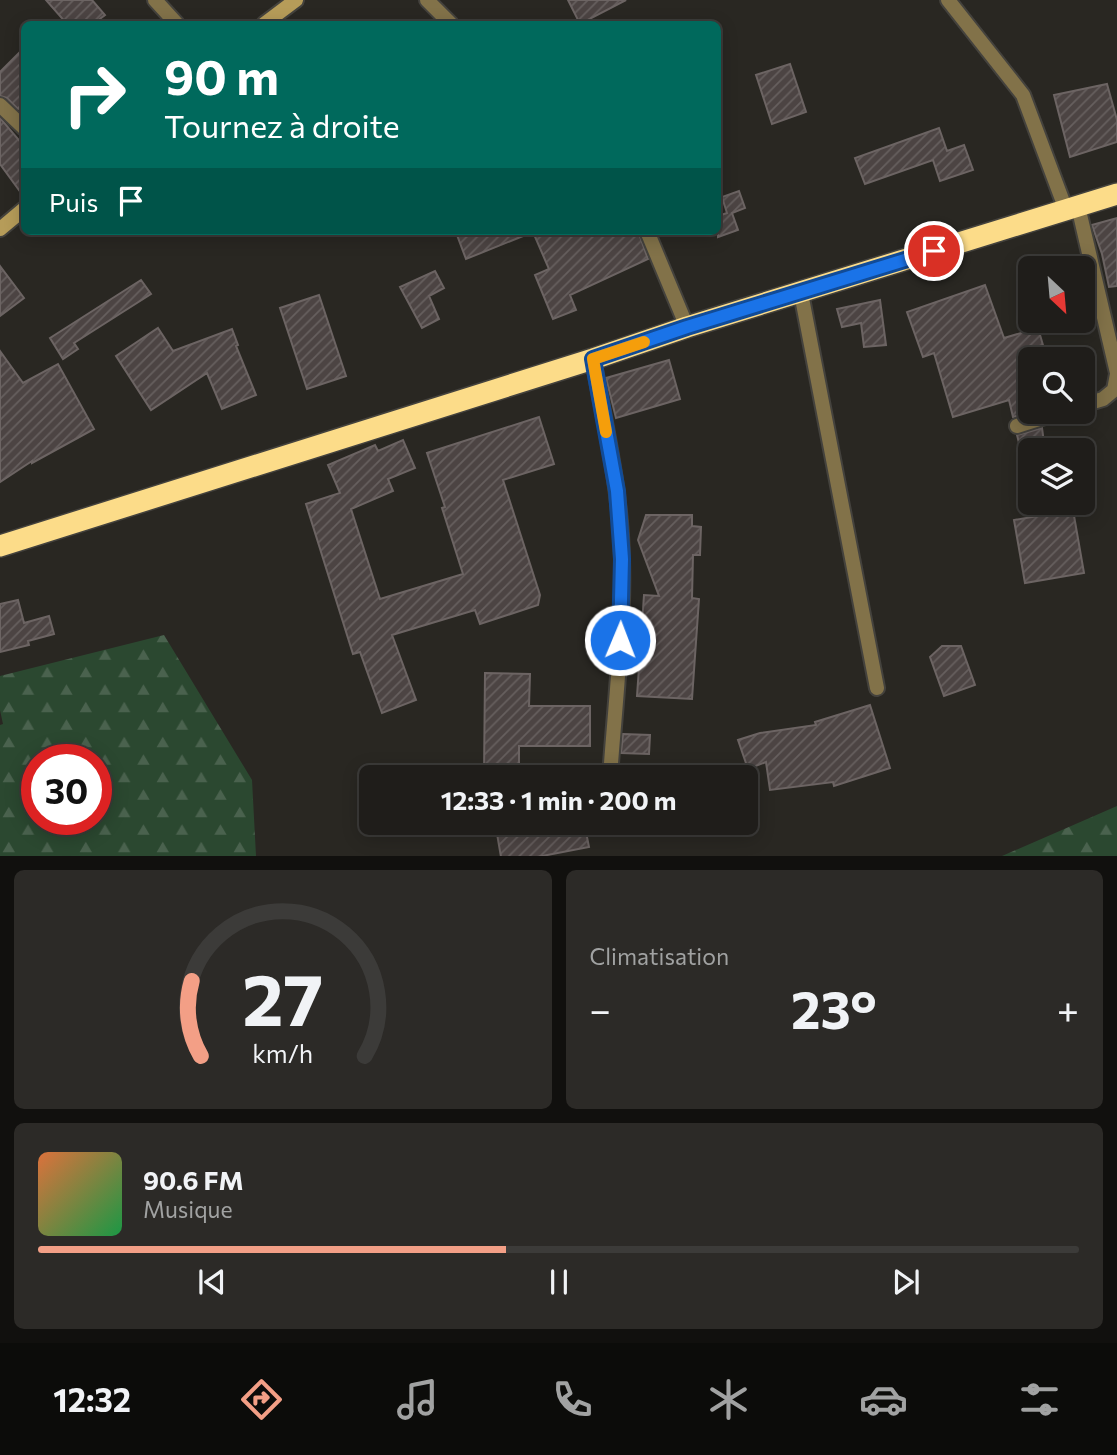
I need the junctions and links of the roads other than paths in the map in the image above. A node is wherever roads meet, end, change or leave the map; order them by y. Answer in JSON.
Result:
{"nodes":[{"id":1,"x":155,"y":0,"type":"edge"},
{"id":2,"x":296,"y":0,"type":"edge"},
{"id":3,"x":427,"y":0,"type":"edge"},
{"id":4,"x":948,"y":0,"type":"edge"},
{"id":5,"x":174,"y":21,"type":"edge"},
{"id":6,"x":268,"y":21,"type":"edge"},
{"id":7,"x":448,"y":21,"type":"edge"},
{"id":8,"x":0,"y":105,"type":"edge"},
{"id":9,"x":21,"y":125,"type":"edge"},
{"id":10,"x":1117,"y":194,"type":"edge"},
{"id":11,"x":1072,"y":208,"type":"junction"},
{"id":12,"x":21,"y":212,"type":"edge"},
{"id":13,"x":0,"y":229,"type":"edge"},
{"id":14,"x":649,"y":235,"type":"edge"},
{"id":15,"x":801,"y":293,"type":"junction"},
{"id":16,"x":687,"y":327,"type":"junction"},
{"id":17,"x":593,"y":359,"type":"junction"},
{"id":18,"x":1117,"y":374,"type":"edge"},
{"id":19,"x":1095,"y":401,"type":"edge"},
{"id":20,"x":1023,"y":424,"type":"edge"},
{"id":21,"x":1017,"y":426,"type":"dead end"},
{"id":22,"x":0,"y":546,"type":"edge"},
{"id":23,"x":877,"y":688,"type":"dead end"},
{"id":24,"x":611,"y":765,"type":"edge"}],
"edges":[{"from":1,"to":5,"type":"street"},
{"from":2,"to":6,"type":"main road"},
{"from":3,"to":7,"type":"street"},
{"from":4,"to":11,"type":"street"},
{"from":8,"to":9,"type":"street"},
{"from":10,"to":11,"type":"highway"},
{"from":11,"to":15,"type":"highway"},
{"from":11,"to":18,"type":"street"},
{"from":12,"to":13,"type":"main road"},
{"from":14,"to":16,"type":"street"},
{"from":15,"to":16,"type":"highway"},
{"from":15,"to":23,"type":"street"},
{"from":16,"to":17,"type":"highway"},
{"from":17,"to":22,"type":"highway"},
{"from":17,"to":24,"type":"street"},
{"from":18,"to":19,"type":"street"},
{"from":20,"to":21,"type":"street"}]}
